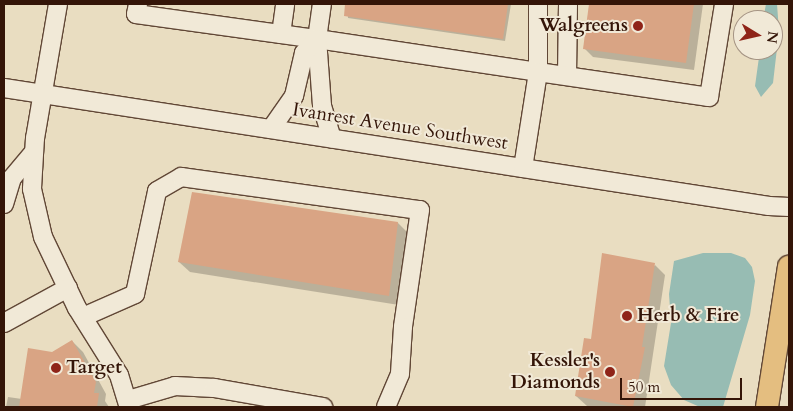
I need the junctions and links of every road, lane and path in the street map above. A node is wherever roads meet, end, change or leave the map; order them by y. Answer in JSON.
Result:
{"nodes":[{"id":1,"x":58,"y":4,"type":"edge"},
{"id":2,"x":138,"y":4,"type":"edge"},
{"id":3,"x":285,"y":4,"type":"edge"},
{"id":4,"x":322,"y":4,"type":"edge"},
{"id":5,"x":538,"y":4,"type":"edge"},
{"id":6,"x":568,"y":4,"type":"edge"},
{"id":7,"x":724,"y":4,"type":"edge"},
{"id":8,"x":281,"y":34,"type":"junction"},
{"id":9,"x":316,"y":39,"type":"junction"},
{"id":10,"x":538,"y":72,"type":"junction"},
{"id":11,"x":566,"y":76,"type":"junction"},
{"id":12,"x":4,"y":88,"type":"edge"},
{"id":13,"x":43,"y":94,"type":"junction"},
{"id":14,"x":271,"y":129,"type":"junction"},
{"id":15,"x":332,"y":138,"type":"junction"},
{"id":16,"x":34,"y":152,"type":"junction"},
{"id":17,"x":523,"y":168,"type":"junction"},
{"id":18,"x":4,"y":204,"type":"edge"},
{"id":19,"x":789,"y":207,"type":"edge"},
{"id":20,"x":789,"y":267,"type":"edge"},
{"id":21,"x":68,"y":288,"type":"junction"},
{"id":22,"x":83,"y":317,"type":"junction"},
{"id":23,"x":4,"y":323,"type":"edge"},
{"id":24,"x":128,"y":403,"type":"edge"},
{"id":25,"x":323,"y":407,"type":"edge"},
{"id":26,"x":386,"y":407,"type":"edge"},
{"id":27,"x":767,"y":407,"type":"edge"}],
"edges":[{"from":1,"to":13,"type":"street"},
{"from":2,"to":8,"type":"street"},
{"from":3,"to":8,"type":"street"},
{"from":4,"to":9,"type":"street"},
{"from":5,"to":10,"type":"street"},
{"from":6,"to":11,"type":"street"},
{"from":7,"to":11,"type":"street"},
{"from":8,"to":9,"type":"street"},
{"from":9,"to":10,"type":"street"},
{"from":9,"to":14,"type":"street"},
{"from":9,"to":15,"type":"street"},
{"from":10,"to":11,"type":"street"},
{"from":10,"to":17,"type":"street"},
{"from":12,"to":13,"type":"street","name":"Ivanrest Avenue Southwest"},
{"from":13,"to":14,"type":"street","name":"Ivanrest Avenue Southwest"},
{"from":13,"to":16,"type":"street"},
{"from":14,"to":15,"type":"street","name":"Ivanrest Avenue Southwest"},
{"from":15,"to":17,"type":"street","name":"Ivanrest Avenue Southwest"},
{"from":16,"to":18,"type":"street"},
{"from":16,"to":21,"type":"street"},
{"from":17,"to":19,"type":"street","name":"Ivanrest Avenue Southwest"},
{"from":20,"to":27,"type":"main road"},
{"from":21,"to":22,"type":"street"},
{"from":21,"to":23,"type":"street"},
{"from":22,"to":24,"type":"street"},
{"from":22,"to":26,"type":"street"},
{"from":24,"to":25,"type":"street"}]}
